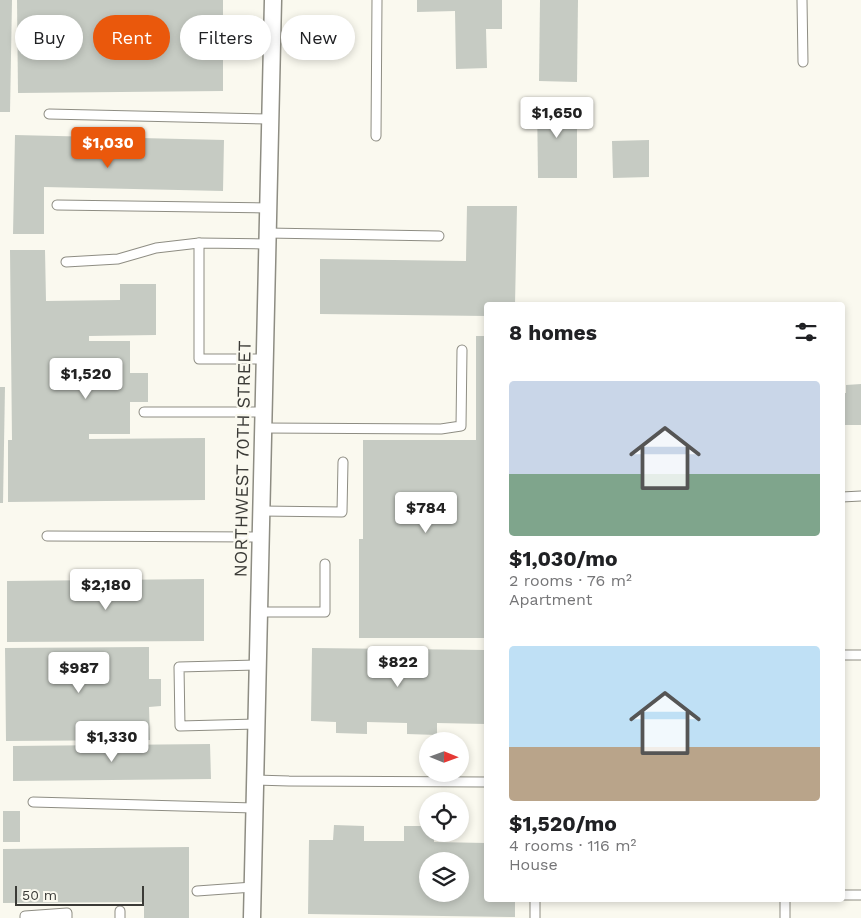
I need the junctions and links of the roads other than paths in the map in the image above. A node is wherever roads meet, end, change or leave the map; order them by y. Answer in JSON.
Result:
{"nodes":[{"id":1,"x":272,"y":0,"type":"edge"},
{"id":2,"x":377,"y":0,"type":"edge"},
{"id":3,"x":802,"y":0,"type":"edge"},
{"id":4,"x":803,"y":62,"type":"dead end"},
{"id":5,"x":49,"y":114,"type":"dead end"},
{"id":6,"x":270,"y":120,"type":"junction"},
{"id":7,"x":376,"y":136,"type":"dead end"},
{"id":8,"x":57,"y":205,"type":"dead end"},
{"id":9,"x":268,"y":208,"type":"junction"},
{"id":10,"x":439,"y":236,"type":"dead end"},
{"id":11,"x":267,"y":238,"type":"junction"},
{"id":12,"x":200,"y":244,"type":"junction"},
{"id":13,"x":66,"y":262,"type":"dead end"},
{"id":14,"x":462,"y":350,"type":"dead end"},
{"id":15,"x":264,"y":359,"type":"junction"},
{"id":16,"x":144,"y":412,"type":"dead end"},
{"id":17,"x":263,"y":420,"type":"junction"},
{"id":18,"x":343,"y":462,"type":"dead end"},
{"id":19,"x":861,"y":496,"type":"edge"},
{"id":20,"x":845,"y":497,"type":"edge"},
{"id":21,"x":261,"y":511,"type":"junction"},
{"id":22,"x":47,"y":536,"type":"dead end"},
{"id":23,"x":260,"y":537,"type":"junction"},
{"id":24,"x":325,"y":564,"type":"dead end"},
{"id":25,"x":259,"y":612,"type":"junction"},
{"id":26,"x":845,"y":655,"type":"edge"},
{"id":27,"x":861,"y":655,"type":"edge"},
{"id":28,"x":258,"y":665,"type":"junction"},
{"id":29,"x":256,"y":724,"type":"junction"},
{"id":30,"x":255,"y":780,"type":"junction"},
{"id":31,"x":484,"y":782,"type":"edge"},
{"id":32,"x":33,"y":802,"type":"dead end"},
{"id":33,"x":254,"y":808,"type":"junction"},
{"id":34,"x":252,"y":887,"type":"junction"},
{"id":35,"x":197,"y":891,"type":"dead end"},
{"id":36,"x":845,"y":895,"type":"edge"},
{"id":37,"x":861,"y":895,"type":"edge"},
{"id":38,"x":535,"y":902,"type":"edge"},
{"id":39,"x":785,"y":902,"type":"edge"},
{"id":40,"x":25,"y":918,"type":"edge"},
{"id":41,"x":67,"y":918,"type":"edge"},
{"id":42,"x":252,"y":918,"type":"edge"},
{"id":43,"x":535,"y":918,"type":"edge"},
{"id":44,"x":785,"y":918,"type":"edge"}],
"edges":[{"from":1,"to":6,"type":"street","name":"NORTHWEST 70TH STREET"},
{"from":2,"to":7,"type":"lane"},
{"from":3,"to":4,"type":"lane"},
{"from":5,"to":6,"type":"lane"},
{"from":6,"to":9,"type":"street","name":"NORTHWEST 70TH STREET"},
{"from":8,"to":9,"type":"lane"},
{"from":9,"to":11,"type":"street","name":"NORTHWEST 70TH STREET"},
{"from":10,"to":11,"type":"lane"},
{"from":11,"to":12,"type":"lane"},
{"from":11,"to":15,"type":"street","name":"NORTHWEST 70TH STREET"},
{"from":12,"to":13,"type":"lane"},
{"from":12,"to":15,"type":"lane"},
{"from":14,"to":17,"type":"lane"},
{"from":15,"to":17,"type":"street","name":"NORTHWEST 70TH STREET"},
{"from":16,"to":17,"type":"lane"},
{"from":17,"to":21,"type":"street","name":"NORTHWEST 70TH STREET"},
{"from":18,"to":21,"type":"lane"},
{"from":19,"to":20,"type":"lane"},
{"from":21,"to":23,"type":"street","name":"NORTHWEST 70TH STREET"},
{"from":22,"to":23,"type":"lane"},
{"from":23,"to":25,"type":"street","name":"NORTHWEST 70TH STREET"},
{"from":24,"to":25,"type":"lane"},
{"from":25,"to":28,"type":"street","name":"NORTHWEST 70TH STREET"},
{"from":26,"to":27,"type":"lane"},
{"from":28,"to":29,"type":"street","name":"NORTHWEST 70TH STREET"},
{"from":28,"to":29,"type":"lane"},
{"from":29,"to":30,"type":"street","name":"NORTHWEST 70TH STREET"},
{"from":30,"to":31,"type":"lane"},
{"from":30,"to":33,"type":"street","name":"NORTHWEST 70TH STREET"},
{"from":32,"to":33,"type":"lane"},
{"from":33,"to":34,"type":"street","name":"NORTHWEST 70TH STREET"},
{"from":34,"to":35,"type":"lane"},
{"from":34,"to":42,"type":"street","name":"NORTHWEST 70TH STREET"},
{"from":36,"to":37,"type":"lane"},
{"from":38,"to":43,"type":"lane"},
{"from":39,"to":44,"type":"lane"},
{"from":40,"to":41,"type":"lane"}]}
